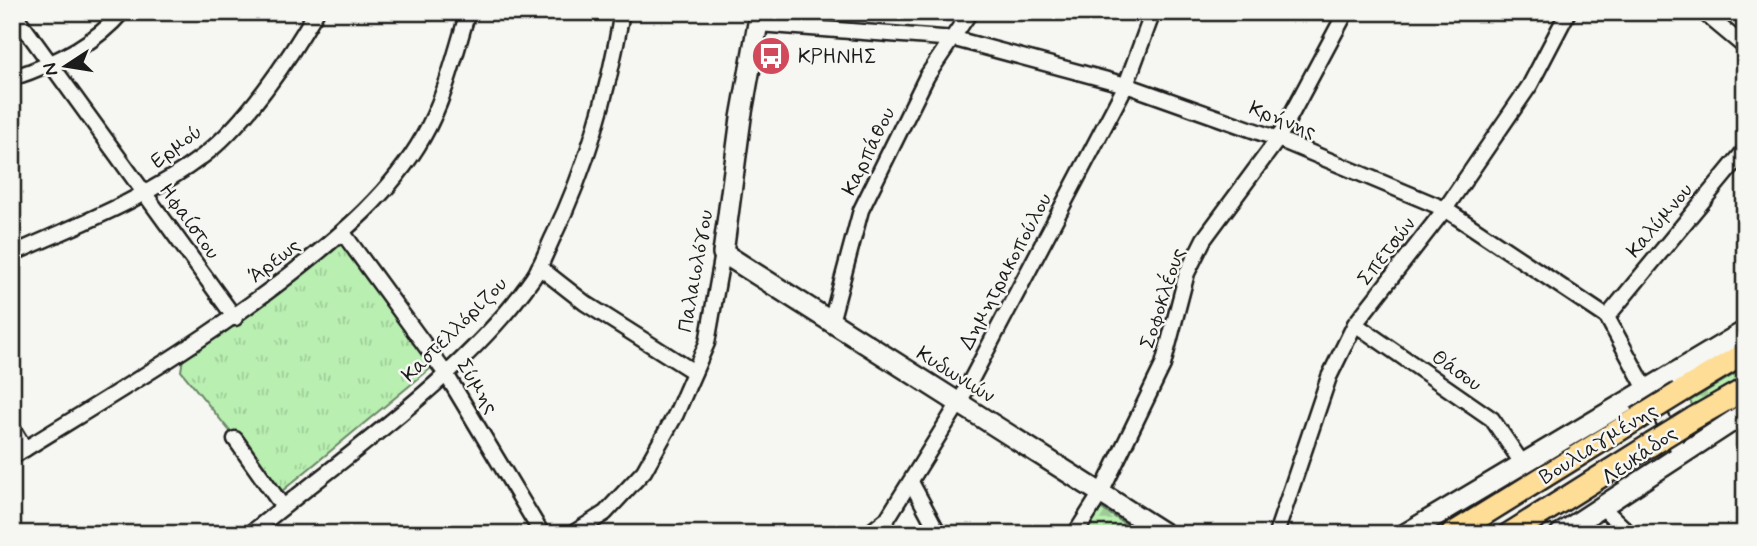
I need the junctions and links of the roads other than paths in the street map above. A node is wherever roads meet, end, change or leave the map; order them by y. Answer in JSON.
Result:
{"nodes":[{"id":1,"x":13,"y":12,"type":"edge"},
{"id":2,"x":122,"y":12,"type":"edge"},
{"id":3,"x":316,"y":12,"type":"edge"},
{"id":4,"x":468,"y":12,"type":"edge"},
{"id":5,"x":622,"y":12,"type":"edge"},
{"id":6,"x":970,"y":12,"type":"edge"},
{"id":7,"x":1153,"y":12,"type":"edge"},
{"id":8,"x":1346,"y":12,"type":"edge"},
{"id":9,"x":1569,"y":12,"type":"edge"},
{"id":10,"x":1703,"y":12,"type":"edge"},
{"id":11,"x":759,"y":18,"type":"edge"},
{"id":12,"x":954,"y":39,"type":"junction"},
{"id":13,"x":1745,"y":47,"type":"edge"},
{"id":14,"x":51,"y":65,"type":"junction"},
{"id":15,"x":12,"y":78,"type":"edge"},
{"id":16,"x":1126,"y":85,"type":"junction"},
{"id":17,"x":1278,"y":139,"type":"junction"},
{"id":18,"x":1745,"y":150,"type":"edge"},
{"id":19,"x":145,"y":194,"type":"junction"},
{"id":20,"x":1445,"y":209,"type":"junction"},
{"id":21,"x":343,"y":233,"type":"junction"},
{"id":22,"x":723,"y":253,"type":"junction"},
{"id":23,"x":12,"y":254,"type":"edge"},
{"id":24,"x":539,"y":267,"type":"junction"},
{"id":25,"x":1606,"y":317,"type":"junction"},
{"id":26,"x":234,"y":318,"type":"junction"},
{"id":27,"x":831,"y":322,"type":"junction"},
{"id":28,"x":1356,"y":324,"type":"junction"},
{"id":29,"x":1745,"y":331,"type":"edge"},
{"id":30,"x":1745,"y":353,"type":"edge"},
{"id":31,"x":694,"y":372,"type":"junction"},
{"id":32,"x":446,"y":374,"type":"junction"},
{"id":33,"x":1645,"y":389,"type":"junction"},
{"id":34,"x":1745,"y":389,"type":"edge"},
{"id":35,"x":959,"y":403,"type":"junction"},
{"id":36,"x":1745,"y":413,"type":"edge"},
{"id":37,"x":12,"y":428,"type":"edge"},
{"id":38,"x":235,"y":439,"type":"dead end"},
{"id":39,"x":25,"y":449,"type":"junction"},
{"id":40,"x":1680,"y":453,"type":"junction"},
{"id":41,"x":12,"y":457,"type":"edge"},
{"id":42,"x":1522,"y":463,"type":"junction"},
{"id":43,"x":911,"y":482,"type":"junction"},
{"id":44,"x":1101,"y":493,"type":"junction"},
{"id":45,"x":283,"y":507,"type":"junction"},
{"id":46,"x":1603,"y":508,"type":"junction"},
{"id":47,"x":250,"y":534,"type":"edge"},
{"id":48,"x":542,"y":534,"type":"edge"},
{"id":49,"x":572,"y":534,"type":"edge"},
{"id":50,"x":868,"y":534,"type":"edge"},
{"id":51,"x":939,"y":534,"type":"edge"},
{"id":52,"x":1075,"y":534,"type":"edge"},
{"id":53,"x":1165,"y":534,"type":"edge"},
{"id":54,"x":1276,"y":534,"type":"edge"},
{"id":55,"x":1405,"y":534,"type":"edge"},
{"id":56,"x":1452,"y":534,"type":"edge"},
{"id":57,"x":1509,"y":534,"type":"edge"},
{"id":58,"x":1560,"y":534,"type":"edge"},
{"id":59,"x":1630,"y":534,"type":"edge"}],
"edges":[{"from":1,"to":14,"type":"street","name":"Ηφαίστου"},
{"from":2,"to":14,"type":"street"},
{"from":3,"to":19,"type":"street","name":"Ερμού"},
{"from":4,"to":21,"type":"street","name":"Άρεως"},
{"from":5,"to":24,"type":"street","name":"Καστελλόριζου"},
{"from":6,"to":12,"type":"street","name":"Καρπάθου"},
{"from":7,"to":16,"type":"street","name":"Δημητρακοπούλου"},
{"from":8,"to":17,"type":"street","name":"Σοφοκλέους"},
{"from":9,"to":20,"type":"street","name":"Σπετσών"},
{"from":10,"to":13,"type":"street"},
{"from":11,"to":12,"type":"street","name":"Κρήνης"},
{"from":11,"to":22,"type":"street","name":"Παλαιολόγου"},
{"from":12,"to":16,"type":"street","name":"Κρήνης"},
{"from":12,"to":27,"type":"street","name":"Καρπάθου"},
{"from":14,"to":15,"type":"street"},
{"from":14,"to":19,"type":"street","name":"Ηφαίστου"},
{"from":16,"to":17,"type":"street","name":"Κρήνης"},
{"from":16,"to":35,"type":"street","name":"Δημητρακοπούλου"},
{"from":17,"to":20,"type":"street","name":"Κρήνης"},
{"from":17,"to":44,"type":"street","name":"Σοφοκλέους"},
{"from":18,"to":25,"type":"street","name":"Καλύμνου"},
{"from":19,"to":23,"type":"street","name":"Ερμού"},
{"from":19,"to":26,"type":"street","name":"Ηφαίστου"},
{"from":20,"to":25,"type":"street","name":"Κρήνης"},
{"from":20,"to":28,"type":"street","name":"Σπετσών"},
{"from":21,"to":26,"type":"street","name":"Άρεως"},
{"from":21,"to":32,"type":"street","name":"Σύμης"},
{"from":22,"to":27,"type":"street","name":"Κυδωνιών"},
{"from":22,"to":31,"type":"street","name":"Παλαιολόγου"},
{"from":24,"to":31,"type":"street"},
{"from":24,"to":32,"type":"street","name":"Καστελλόριζου"},
{"from":25,"to":33,"type":"street","name":"Κρήνης"},
{"from":26,"to":39,"type":"street","name":"Άρεως"},
{"from":27,"to":35,"type":"street","name":"Κυδωνιών"},
{"from":28,"to":42,"type":"street","name":"Θάσου"},
{"from":28,"to":54,"type":"street","name":"Σπετσών"},
{"from":29,"to":33,"type":"street"},
{"from":30,"to":56,"type":"main road","name":"Βουλιαγμένης","bridge":true},
{"from":31,"to":49,"type":"street","name":"Παλαιολόγου"},
{"from":32,"to":45,"type":"street","name":"Καστελλόριζου"},
{"from":32,"to":48,"type":"street","name":"Σύμης"},
{"from":33,"to":40,"type":"street","name":"Κρήνης"},
{"from":33,"to":42,"type":"street"},
{"from":34,"to":57,"type":"main road","name":"Βουλιαγμένης","bridge":true},
{"from":35,"to":43,"type":"street","name":"Δημητρακοπούλου"},
{"from":35,"to":44,"type":"street","name":"Κυδωνιών"},
{"from":36,"to":40,"type":"street","name":"Λευκάδος"},
{"from":37,"to":39,"type":"street"},
{"from":38,"to":45,"type":"street"},
{"from":39,"to":41,"type":"street","name":"Άρεως"},
{"from":40,"to":46,"type":"street","name":"Λευκάδος"},
{"from":42,"to":55,"type":"street"},
{"from":43,"to":50,"type":"street","name":"Δημητρακοπούλου"},
{"from":43,"to":51,"type":"street"},
{"from":44,"to":52,"type":"street","name":"Σοφοκλέους"},
{"from":44,"to":53,"type":"street","name":"Κυδωνιών"},
{"from":45,"to":47,"type":"street","name":"Καστελλόριζου"},
{"from":46,"to":58,"type":"street","name":"Λευκάδος"},
{"from":46,"to":59,"type":"street"}]}
